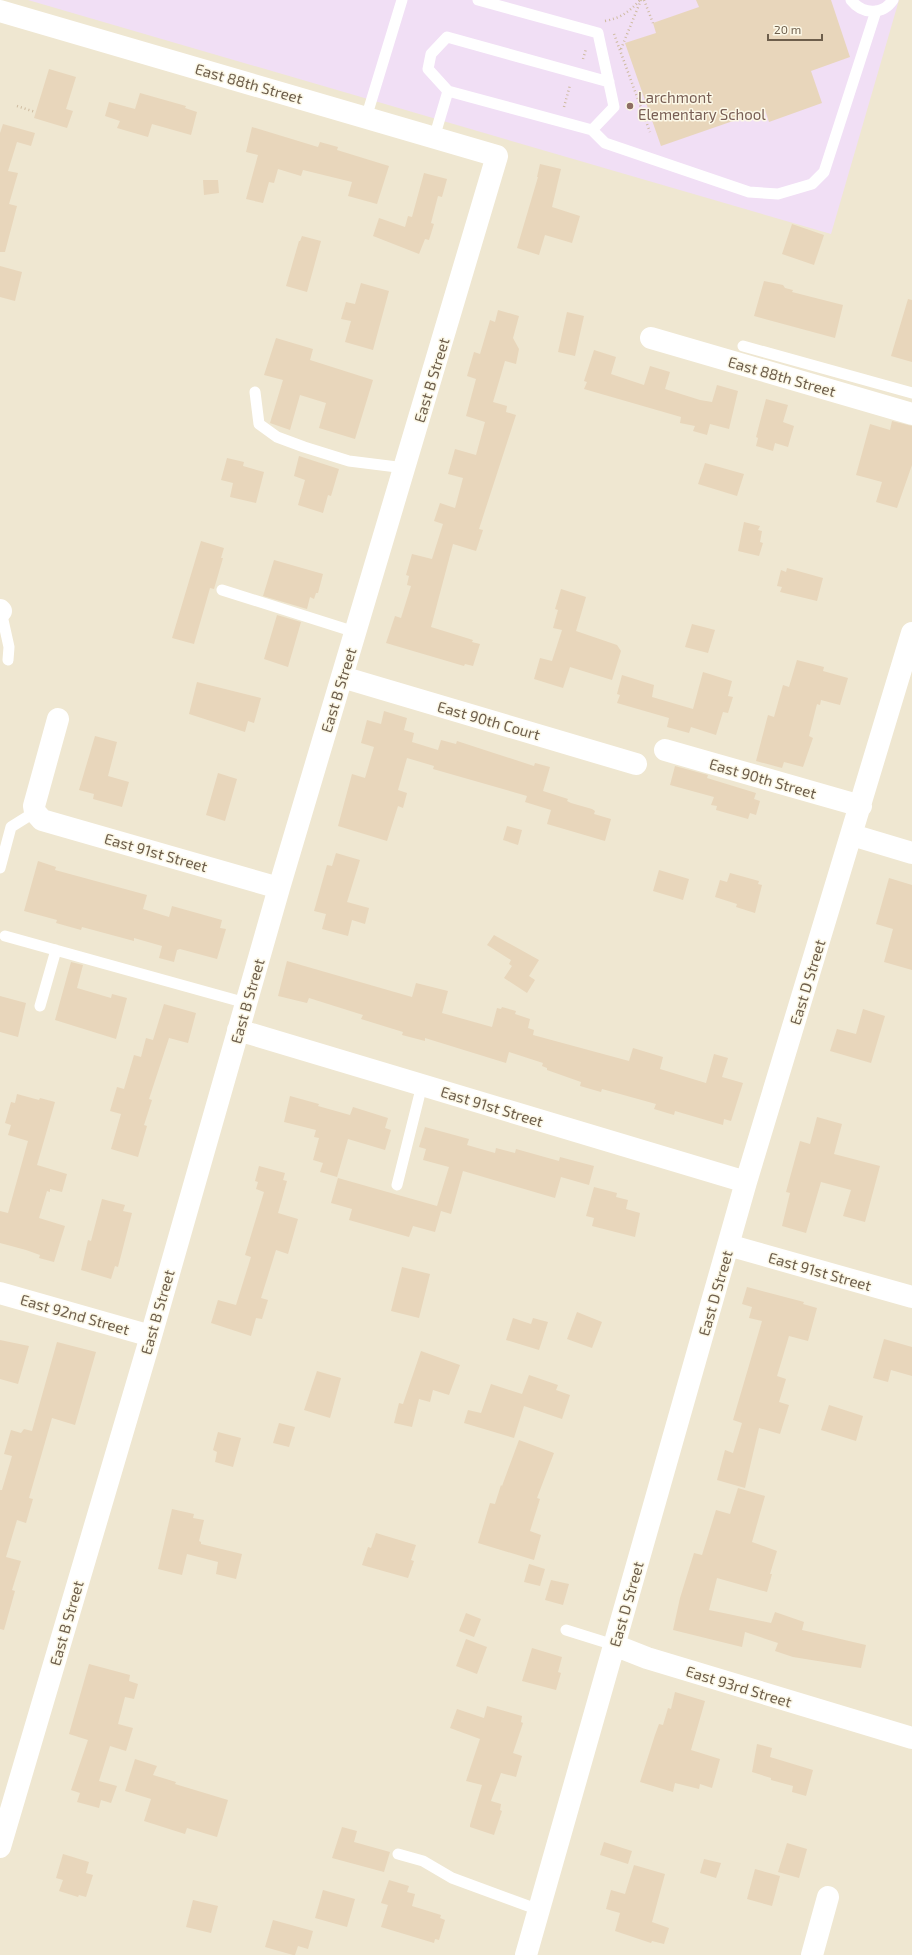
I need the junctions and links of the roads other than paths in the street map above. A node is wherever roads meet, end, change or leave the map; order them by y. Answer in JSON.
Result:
{"nodes":[{"id":1,"x":402,"y":0,"type":"edge"},
{"id":2,"x":478,"y":0,"type":"edge"},
{"id":3,"x":851,"y":0,"type":"edge"},
{"id":4,"x":893,"y":0,"type":"edge"},
{"id":5,"x":0,"y":11,"type":"edge"},
{"id":6,"x":876,"y":11,"type":"junction"},
{"id":7,"x":608,"y":82,"type":"junction"},
{"id":8,"x":448,"y":91,"type":"junction"},
{"id":9,"x":366,"y":118,"type":"junction"},
{"id":10,"x":592,"y":130,"type":"junction"},
{"id":11,"x":434,"y":138,"type":"junction"},
{"id":12,"x":497,"y":156,"type":"joint"},
{"id":13,"x":651,"y":338,"type":"dead end"},
{"id":14,"x":743,"y":346,"type":"dead end"},
{"id":15,"x":255,"y":392,"type":"dead end"},
{"id":16,"x":912,"y":393,"type":"edge"},
{"id":17,"x":912,"y":414,"type":"edge"},
{"id":18,"x":405,"y":468,"type":"junction"},
{"id":19,"x":222,"y":590,"type":"dead end"},
{"id":20,"x":0,"y":611,"type":"edge"},
{"id":21,"x":355,"y":632,"type":"junction"},
{"id":22,"x":912,"y":633,"type":"edge"},
{"id":23,"x":8,"y":660,"type":"dead end"},
{"id":24,"x":342,"y":677,"type":"junction"},
{"id":25,"x":58,"y":719,"type":"dead end"},
{"id":26,"x":665,"y":750,"type":"dead end"},
{"id":27,"x":636,"y":764,"type":"dead end"},
{"id":28,"x":861,"y":806,"type":"junction"},
{"id":29,"x":35,"y":812,"type":"junction"},
{"id":30,"x":852,"y":835,"type":"junction"},
{"id":31,"x":912,"y":853,"type":"edge"},
{"id":32,"x":0,"y":868,"type":"edge"},
{"id":33,"x":279,"y":888,"type":"junction"},
{"id":34,"x":5,"y":936,"type":"dead end"},
{"id":35,"x":56,"y":950,"type":"junction"},
{"id":36,"x":246,"y":1003,"type":"junction"},
{"id":37,"x":40,"y":1006,"type":"dead end"},
{"id":38,"x":238,"y":1030,"type":"junction"},
{"id":39,"x":422,"y":1085,"type":"junction"},
{"id":40,"x":746,"y":1182,"type":"junction"},
{"id":41,"x":397,"y":1185,"type":"dead end"},
{"id":42,"x":728,"y":1246,"type":"junction"},
{"id":43,"x":0,"y":1293,"type":"edge"},
{"id":44,"x":912,"y":1297,"type":"edge"},
{"id":45,"x":151,"y":1336,"type":"junction"},
{"id":46,"x":566,"y":1630,"type":"dead end"},
{"id":47,"x":614,"y":1645,"type":"junction"},
{"id":48,"x":912,"y":1738,"type":"edge"},
{"id":49,"x":0,"y":1846,"type":"edge"},
{"id":50,"x":398,"y":1854,"type":"dead end"},
{"id":51,"x":828,"y":1898,"type":"dead end"},
{"id":52,"x":539,"y":1910,"type":"junction"},
{"id":53,"x":526,"y":1955,"type":"edge"},
{"id":54,"x":812,"y":1955,"type":"edge"}],
"edges":[{"from":1,"to":9,"type":"lane"},
{"from":2,"to":7,"type":"lane"},
{"from":3,"to":6,"type":"lane"},
{"from":4,"to":6,"type":"lane"},
{"from":5,"to":9,"type":"street","name":"East 88th Street"},
{"from":6,"to":10,"type":"lane"},
{"from":7,"to":8,"type":"lane"},
{"from":7,"to":10,"type":"lane"},
{"from":8,"to":10,"type":"lane"},
{"from":8,"to":11,"type":"lane"},
{"from":9,"to":11,"type":"street","name":"East 88th Street"},
{"from":11,"to":12,"type":"street","name":"East 88th Street"},
{"from":12,"to":18,"type":"street","name":"East B Street"},
{"from":13,"to":17,"type":"street","name":"East 88th Street"},
{"from":14,"to":16,"type":"lane"},
{"from":15,"to":18,"type":"lane"},
{"from":18,"to":21,"type":"street","name":"East B Street"},
{"from":19,"to":21,"type":"lane"},
{"from":20,"to":23,"type":"lane"},
{"from":21,"to":24,"type":"street","name":"East B Street"},
{"from":22,"to":28,"type":"street","name":"East D Street"},
{"from":24,"to":27,"type":"street","name":"East 90th Court"},
{"from":24,"to":33,"type":"street","name":"East B Street"},
{"from":25,"to":29,"type":"street"},
{"from":26,"to":28,"type":"street","name":"East 90th Street"},
{"from":28,"to":30,"type":"street","name":"East D Street"},
{"from":29,"to":32,"type":"lane"},
{"from":29,"to":33,"type":"street","name":"East 91st Street"},
{"from":30,"to":31,"type":"street"},
{"from":30,"to":40,"type":"street","name":"East D Street"},
{"from":33,"to":36,"type":"street","name":"East B Street"},
{"from":34,"to":35,"type":"lane"},
{"from":35,"to":36,"type":"lane"},
{"from":35,"to":37,"type":"lane"},
{"from":36,"to":38,"type":"street","name":"East B Street"},
{"from":38,"to":39,"type":"street","name":"East 91st Street"},
{"from":38,"to":45,"type":"street","name":"East B Street"},
{"from":39,"to":40,"type":"street","name":"East 91st Street"},
{"from":39,"to":41,"type":"lane"},
{"from":40,"to":42,"type":"street","name":"East D Street"},
{"from":42,"to":44,"type":"street","name":"East 91st Street"},
{"from":42,"to":47,"type":"street","name":"East D Street"},
{"from":43,"to":45,"type":"street","name":"East 92nd Street"},
{"from":45,"to":49,"type":"street","name":"East B Street"},
{"from":46,"to":47,"type":"lane","name":"East 93rd Street"},
{"from":47,"to":48,"type":"street","name":"East 93rd Street"},
{"from":47,"to":52,"type":"street","name":"East D Street"},
{"from":50,"to":52,"type":"lane"},
{"from":51,"to":54,"type":"street"},
{"from":52,"to":53,"type":"street","name":"East D Street"}]}
